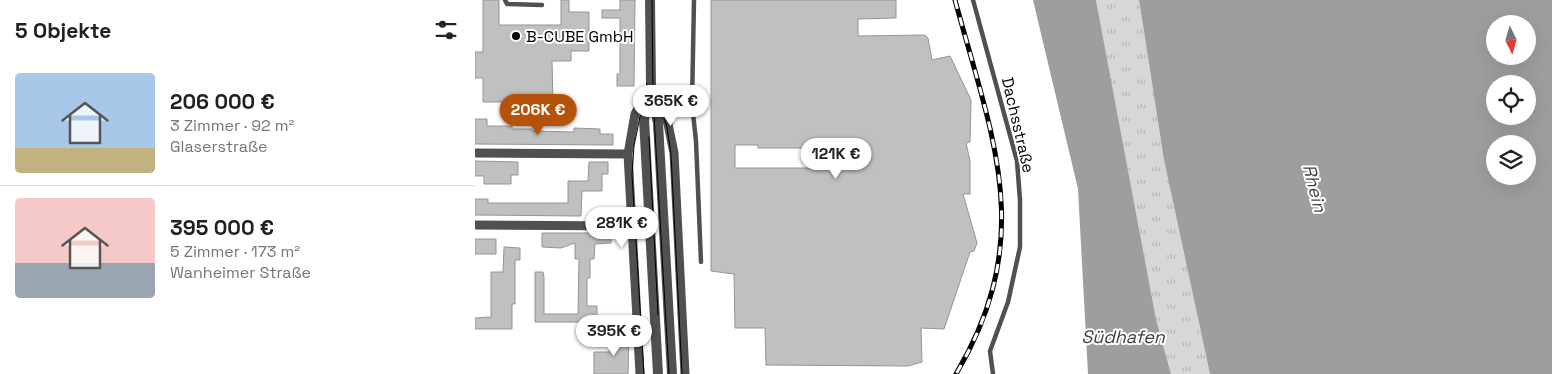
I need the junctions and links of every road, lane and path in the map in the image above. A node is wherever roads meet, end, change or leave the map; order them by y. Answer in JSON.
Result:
{"nodes":[{"id":1,"x":505,"y":0,"type":"edge"},
{"id":2,"x":650,"y":0,"type":"edge"},
{"id":3,"x":694,"y":0,"type":"edge"},
{"id":4,"x":973,"y":0,"type":"edge"},
{"id":5,"x":542,"y":5,"type":"dead end"},
{"id":6,"x":651,"y":85,"type":"junction"},
{"id":7,"x":475,"y":154,"type":"edge"},
{"id":8,"x":628,"y":154,"type":"junction"},
{"id":9,"x":475,"y":225,"type":"edge"},
{"id":10,"x":632,"y":226,"type":"junction"},
{"id":11,"x":701,"y":262,"type":"dead end"},
{"id":12,"x":658,"y":372,"type":"edge"},
{"id":13,"x":640,"y":374,"type":"edge"},
{"id":14,"x":672,"y":374,"type":"edge"},
{"id":15,"x":685,"y":374,"type":"edge"},
{"id":16,"x":993,"y":374,"type":"edge"}],
"edges":[{"from":1,"to":5,"type":"lane"},
{"from":2,"to":6,"type":"street"},
{"from":3,"to":11,"type":"lane"},
{"from":4,"to":16,"type":"lane","name":"Dachsstraße"},
{"from":6,"to":8,"type":"street"},
{"from":6,"to":12,"type":"street"},
{"from":6,"to":14,"type":"street"},
{"from":6,"to":15,"type":"street"},
{"from":7,"to":8,"type":"street"},
{"from":8,"to":10,"type":"street"},
{"from":9,"to":10,"type":"street"},
{"from":10,"to":13,"type":"street"}]}
